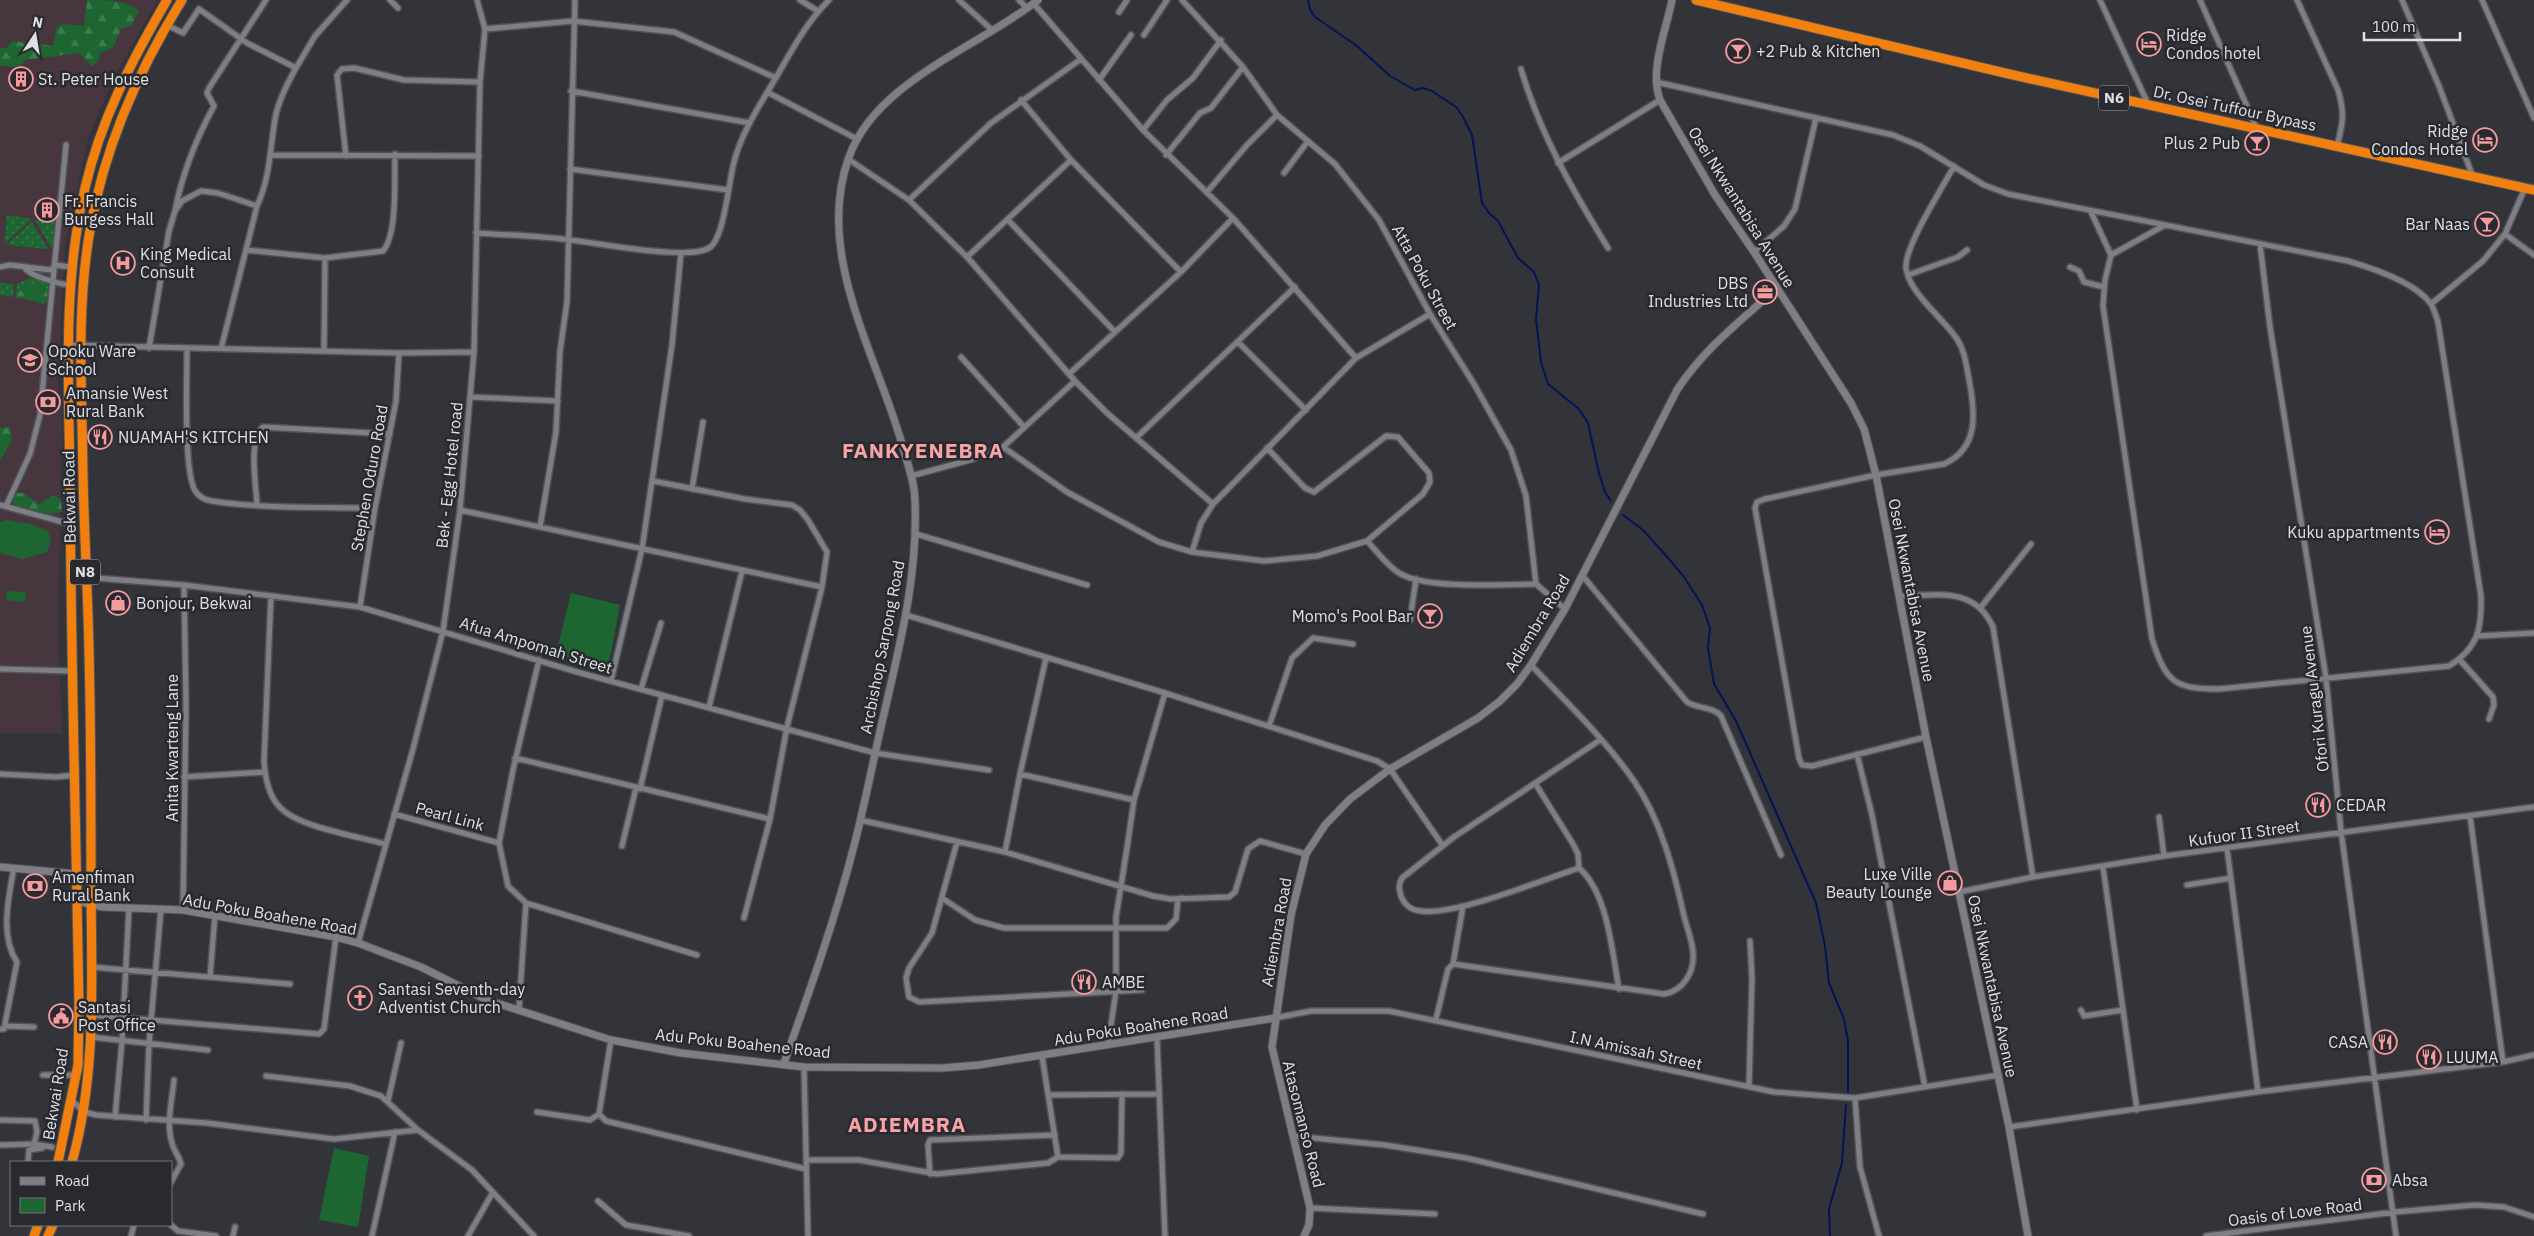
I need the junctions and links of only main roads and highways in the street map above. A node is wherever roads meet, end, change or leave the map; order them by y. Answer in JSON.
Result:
{"nodes":[{"id":1,"x":167,"y":0,"type":"edge"},
{"id":2,"x":182,"y":0,"type":"edge"},
{"id":3,"x":1696,"y":0,"type":"edge"},
{"id":4,"x":2530,"y":189,"type":"edge"},
{"id":5,"x":73,"y":736,"type":"junction"},
{"id":6,"x":90,"y":737,"type":"junction"},
{"id":7,"x":58,"y":1161,"type":"edge"},
{"id":8,"x":72,"y":1161,"type":"edge"}],
"edges":[{"from":1,"to":5,"type":"highway","name":"Bekwai Road","number":"N8"},
{"from":2,"to":6,"type":"highway","name":"Bekwai Road","number":"N8"},
{"from":3,"to":4,"type":"highway","name":"Dr. Osei Tuffour Bypass","number":"N6"},
{"from":5,"to":6,"type":"highway"},
{"from":5,"to":7,"type":"highway","name":"Bekwai Road","number":"N8"},
{"from":6,"to":8,"type":"highway","name":"Bekwai Road","number":"N8"}]}
